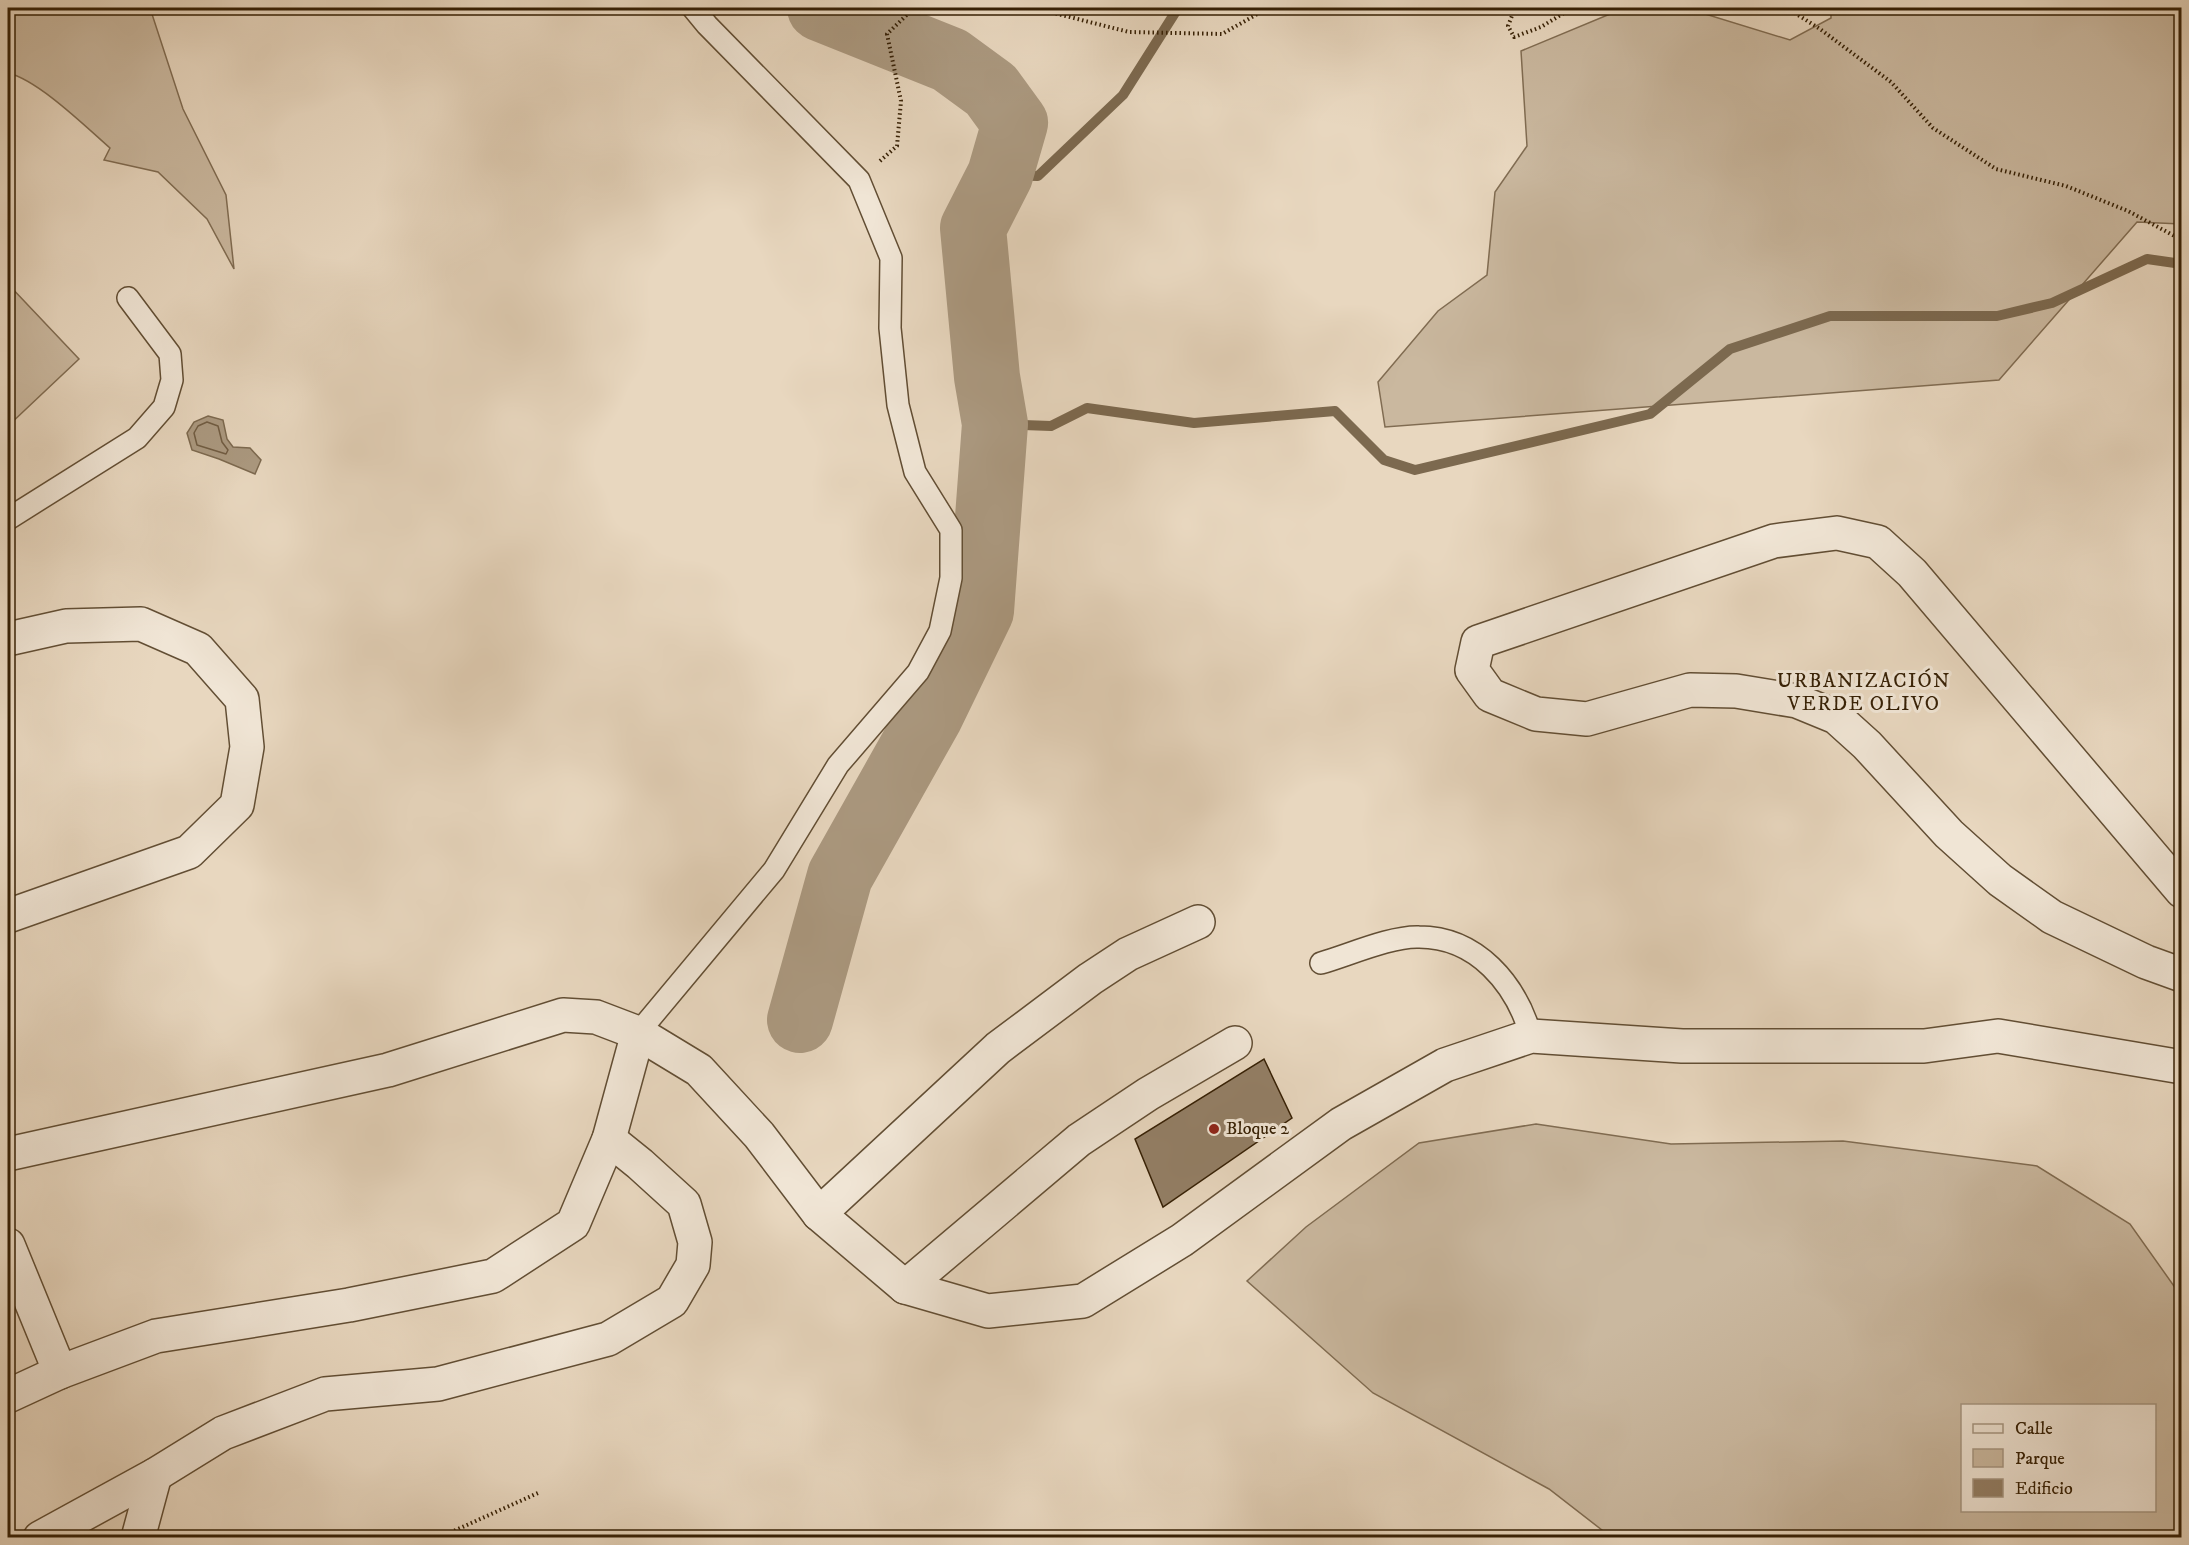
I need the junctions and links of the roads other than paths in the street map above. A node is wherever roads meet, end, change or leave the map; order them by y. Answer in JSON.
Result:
{"nodes":[{"id":1,"x":693,"y":8,"type":"edge"},
{"id":2,"x":128,"y":298,"type":"dead end"},
{"id":3,"x":8,"y":519,"type":"edge"},
{"id":4,"x":8,"y":639,"type":"edge"},
{"id":5,"x":2181,"y":891,"type":"edge"},
{"id":6,"x":8,"y":916,"type":"edge"},
{"id":7,"x":1198,"y":922,"type":"dead end"},
{"id":8,"x":1321,"y":963,"type":"dead end"},
{"id":9,"x":2181,"y":975,"type":"edge"},
{"id":10,"x":638,"y":1033,"type":"junction"},
{"id":11,"x":1531,"y":1036,"type":"junction"},
{"id":12,"x":1235,"y":1043,"type":"dead end"},
{"id":13,"x":2181,"y":1067,"type":"edge"},
{"id":14,"x":609,"y":1139,"type":"junction"},
{"id":15,"x":8,"y":1154,"type":"edge"},
{"id":16,"x":819,"y":1214,"type":"junction"},
{"id":17,"x":8,"y":1245,"type":"edge"},
{"id":18,"x":905,"y":1287,"type":"junction"},
{"id":19,"x":60,"y":1372,"type":"junction"},
{"id":20,"x":8,"y":1396,"type":"edge"},
{"id":21,"x":155,"y":1475,"type":"junction"},
{"id":22,"x":40,"y":1538,"type":"edge"},
{"id":23,"x":138,"y":1538,"type":"edge"}],
"edges":[{"from":1,"to":10,"type":"lane"},
{"from":2,"to":3,"type":"lane"},
{"from":4,"to":6,"type":"street"},
{"from":5,"to":9,"type":"street"},
{"from":7,"to":16,"type":"street"},
{"from":8,"to":11,"type":"lane"},
{"from":10,"to":14,"type":"street"},
{"from":10,"to":15,"type":"street"},
{"from":10,"to":16,"type":"street"},
{"from":11,"to":13,"type":"street"},
{"from":11,"to":18,"type":"street"},
{"from":12,"to":18,"type":"street"},
{"from":14,"to":19,"type":"street"},
{"from":14,"to":21,"type":"street"},
{"from":16,"to":18,"type":"street"},
{"from":17,"to":19,"type":"street"},
{"from":19,"to":20,"type":"street"},
{"from":21,"to":22,"type":"street"},
{"from":21,"to":23,"type":"street"}]}
